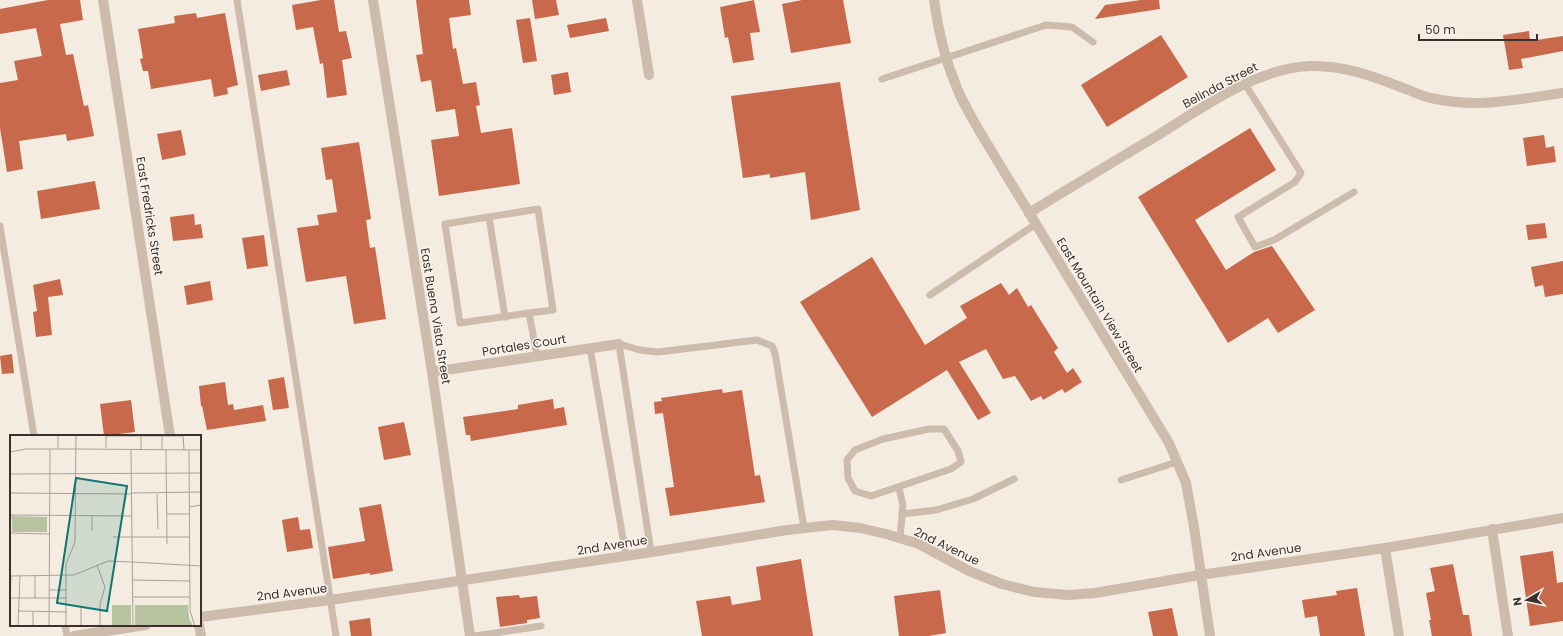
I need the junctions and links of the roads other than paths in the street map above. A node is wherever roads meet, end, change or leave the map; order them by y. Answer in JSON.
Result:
{"nodes":[{"id":1,"x":103,"y":0,"type":"edge"},
{"id":2,"x":237,"y":0,"type":"edge"},
{"id":3,"x":373,"y":0,"type":"edge"},
{"id":4,"x":637,"y":0,"type":"edge"},
{"id":5,"x":934,"y":0,"type":"edge"},
{"id":6,"x":1093,"y":42,"type":"dead end"},
{"id":7,"x":946,"y":58,"type":"junction"},
{"id":8,"x":649,"y":75,"type":"dead end"},
{"id":9,"x":882,"y":79,"type":"dead end"},
{"id":10,"x":1246,"y":84,"type":"junction"},
{"id":11,"x":1563,"y":93,"type":"edge"},
{"id":12,"x":1354,"y":192,"type":"dead end"},
{"id":13,"x":1029,"y":213,"type":"junction"},
{"id":14,"x":489,"y":217,"type":"junction"},
{"id":15,"x":1036,"y":224,"type":"junction"},
{"id":16,"x":0,"y":226,"type":"edge"},
{"id":17,"x":930,"y":296,"type":"dead end"},
{"id":18,"x":529,"y":313,"type":"junction"},
{"id":19,"x":505,"y":317,"type":"junction"},
{"id":20,"x":619,"y":344,"type":"junction"},
{"id":21,"x":590,"y":348,"type":"junction"},
{"id":22,"x":537,"y":356,"type":"junction"},
{"id":23,"x":432,"y":372,"type":"junction"},
{"id":24,"x":34,"y":435,"type":"edge"},
{"id":25,"x":170,"y":435,"type":"edge"},
{"id":26,"x":1177,"y":462,"type":"junction"},
{"id":27,"x":1014,"y":479,"type":"dead end"},
{"id":28,"x":1121,"y":480,"type":"dead end"},
{"id":29,"x":899,"y":488,"type":"junction"},
{"id":30,"x":902,"y":514,"type":"junction"},
{"id":31,"x":1563,"y":518,"type":"edge"},
{"id":32,"x":804,"y":528,"type":"junction"},
{"id":33,"x":1492,"y":529,"type":"junction"},
{"id":34,"x":900,"y":538,"type":"junction"},
{"id":35,"x":1385,"y":548,"type":"junction"},
{"id":36,"x":651,"y":552,"type":"junction"},
{"id":37,"x":626,"y":556,"type":"junction"},
{"id":38,"x":1200,"y":575,"type":"junction"},
{"id":39,"x":462,"y":581,"type":"junction"},
{"id":40,"x":330,"y":600,"type":"junction"},
{"id":41,"x":201,"y":617,"type":"edge"},
{"id":42,"x":65,"y":626,"type":"edge"},
{"id":43,"x":139,"y":626,"type":"edge"},
{"id":44,"x":199,"y":626,"type":"edge"},
{"id":45,"x":541,"y":626,"type":"dead end"},
{"id":46,"x":67,"y":636,"type":"edge"},
{"id":47,"x":74,"y":636,"type":"edge"},
{"id":48,"x":201,"y":636,"type":"edge"},
{"id":49,"x":336,"y":636,"type":"edge"},
{"id":50,"x":470,"y":636,"type":"edge"},
{"id":51,"x":475,"y":636,"type":"edge"},
{"id":52,"x":1210,"y":636,"type":"edge"},
{"id":53,"x":1399,"y":636,"type":"edge"},
{"id":54,"x":1508,"y":636,"type":"edge"}],
"edges":[{"from":1,"to":25,"type":"street","name":"East Fredricks Street"},
{"from":2,"to":40,"type":"lane"},
{"from":3,"to":23,"type":"street","name":"East Buena Vista Street"},
{"from":4,"to":8,"type":"street"},
{"from":5,"to":7,"type":"street","name":"East Mountain View Street"},
{"from":6,"to":7,"type":"lane"},
{"from":7,"to":9,"type":"lane"},
{"from":7,"to":13,"type":"street","name":"East Mountain View Street"},
{"from":10,"to":11,"type":"street","name":"Belinda Street"},
{"from":10,"to":12,"type":"lane"},
{"from":10,"to":13,"type":"street","name":"Belinda Street"},
{"from":13,"to":15,"type":"street","name":"East Mountain View Street"},
{"from":14,"to":18,"type":"lane"},
{"from":14,"to":19,"type":"lane"},
{"from":14,"to":19,"type":"lane"},
{"from":15,"to":17,"type":"lane"},
{"from":15,"to":26,"type":"street","name":"East Mountain View Street"},
{"from":16,"to":24,"type":"lane"},
{"from":18,"to":19,"type":"lane"},
{"from":18,"to":22,"type":"lane"},
{"from":20,"to":21,"type":"street","name":"Portales Court"},
{"from":20,"to":32,"type":"lane"},
{"from":20,"to":36,"type":"lane"},
{"from":21,"to":22,"type":"street","name":"Portales Court"},
{"from":21,"to":37,"type":"lane"},
{"from":22,"to":23,"type":"street","name":"Portales Court"},
{"from":23,"to":39,"type":"street","name":"East Buena Vista Street"},
{"from":26,"to":28,"type":"lane"},
{"from":26,"to":38,"type":"street","name":"East Mountain View Street"},
{"from":27,"to":30,"type":"lane"},
{"from":29,"to":29,"type":"lane"},
{"from":29,"to":30,"type":"lane"},
{"from":30,"to":34,"type":"lane"},
{"from":31,"to":33,"type":"street","name":"2nd Avenue"},
{"from":32,"to":34,"type":"street","name":"2nd Avenue"},
{"from":32,"to":36,"type":"street","name":"2nd Avenue"},
{"from":33,"to":35,"type":"street","name":"2nd Avenue"},
{"from":33,"to":54,"type":"street"},
{"from":34,"to":38,"type":"street","name":"2nd Avenue"},
{"from":35,"to":38,"type":"street","name":"2nd Avenue"},
{"from":35,"to":53,"type":"street"},
{"from":36,"to":37,"type":"street","name":"2nd Avenue"},
{"from":37,"to":39,"type":"street","name":"2nd Avenue"},
{"from":38,"to":52,"type":"street","name":"East Mountain View Street"},
{"from":39,"to":40,"type":"street","name":"2nd Avenue"},
{"from":39,"to":50,"type":"street","name":"East Buena Vista Street"},
{"from":40,"to":41,"type":"street","name":"2nd Avenue"},
{"from":40,"to":49,"type":"lane"},
{"from":42,"to":46,"type":"lane"},
{"from":43,"to":47,"type":"street"},
{"from":44,"to":48,"type":"street"},
{"from":45,"to":51,"type":"lane"}]}
